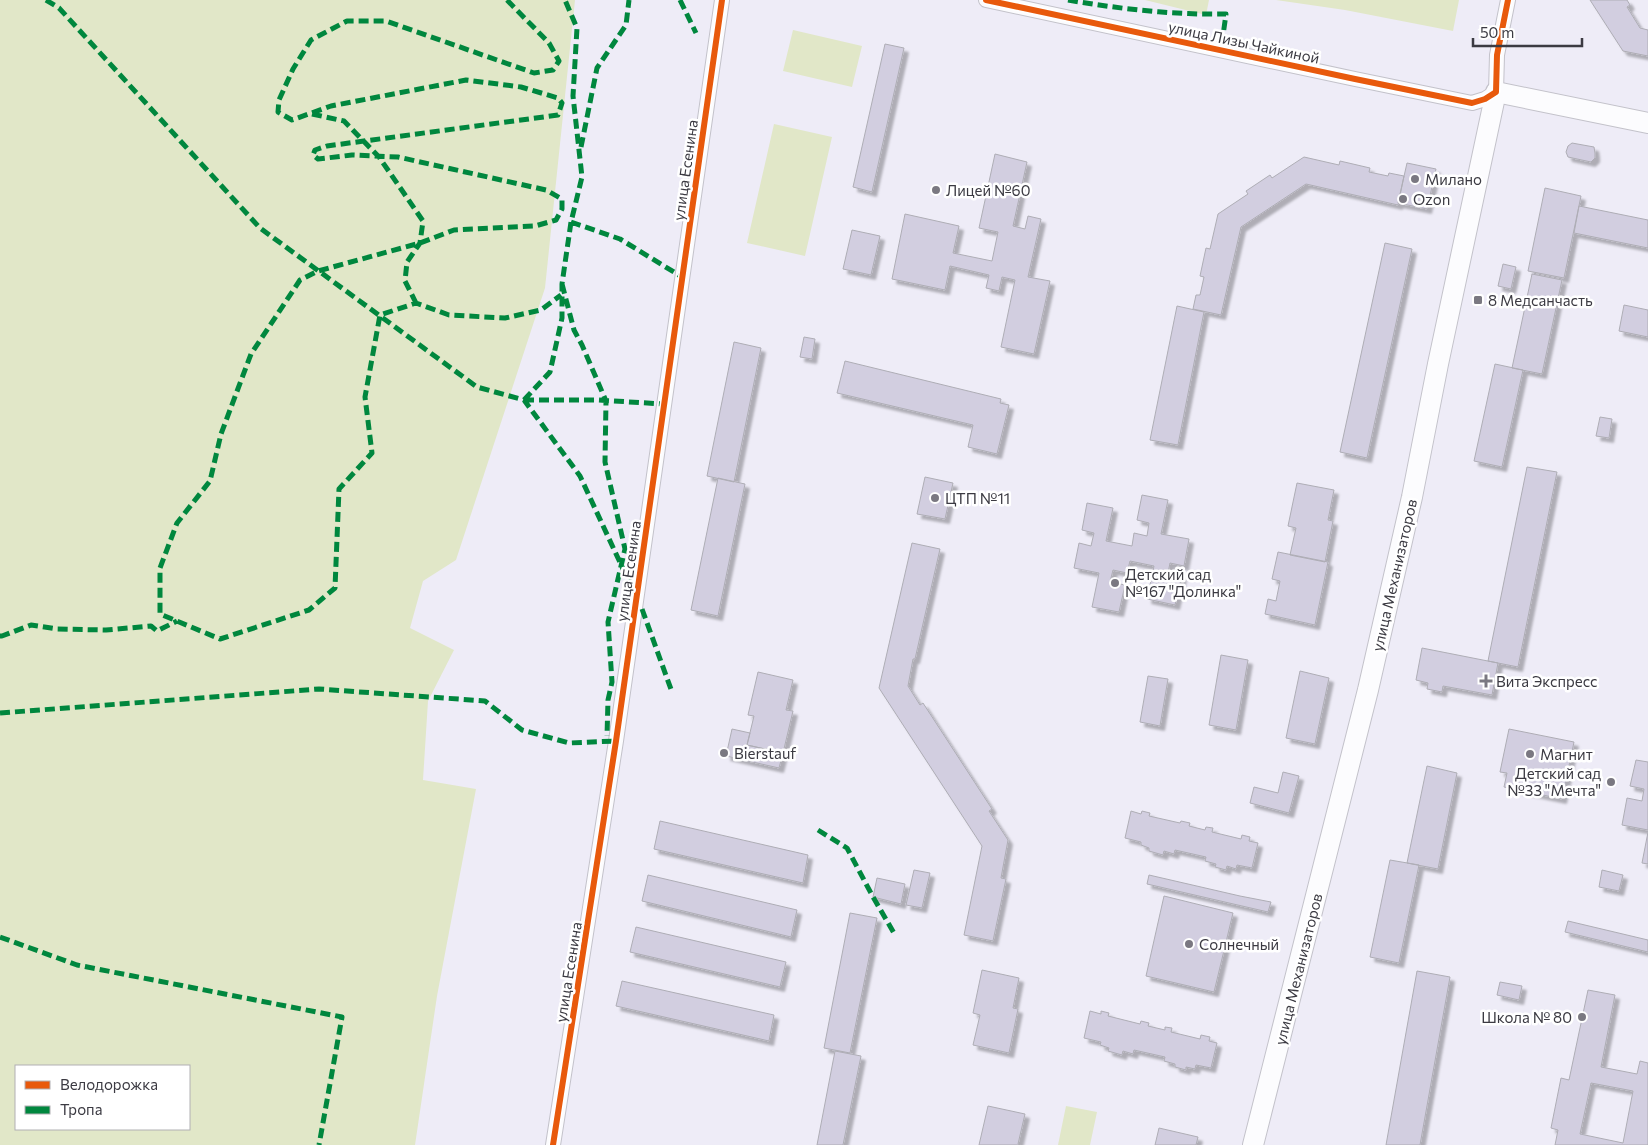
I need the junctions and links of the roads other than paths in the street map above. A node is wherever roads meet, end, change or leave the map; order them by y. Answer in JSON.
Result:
{"nodes":[{"id":1,"x":722,"y":0,"type":"edge"},
{"id":2,"x":986,"y":0,"type":"edge"},
{"id":3,"x":1508,"y":0,"type":"edge"},
{"id":4,"x":1496,"y":92,"type":"junction"},
{"id":5,"x":1648,"y":123,"type":"edge"},
{"id":6,"x":553,"y":1145,"type":"edge"},
{"id":7,"x":1253,"y":1145,"type":"edge"}],
"edges":[{"from":1,"to":6,"type":"street","name":"улица Есенина"},
{"from":2,"to":4,"type":"street","name":"улица Лизы Чайкиной"},
{"from":3,"to":4,"type":"street","name":"улица Механизаторов"},
{"from":4,"to":5,"type":"main road"},
{"from":4,"to":7,"type":"main road","name":"улица Механизаторов"}]}
